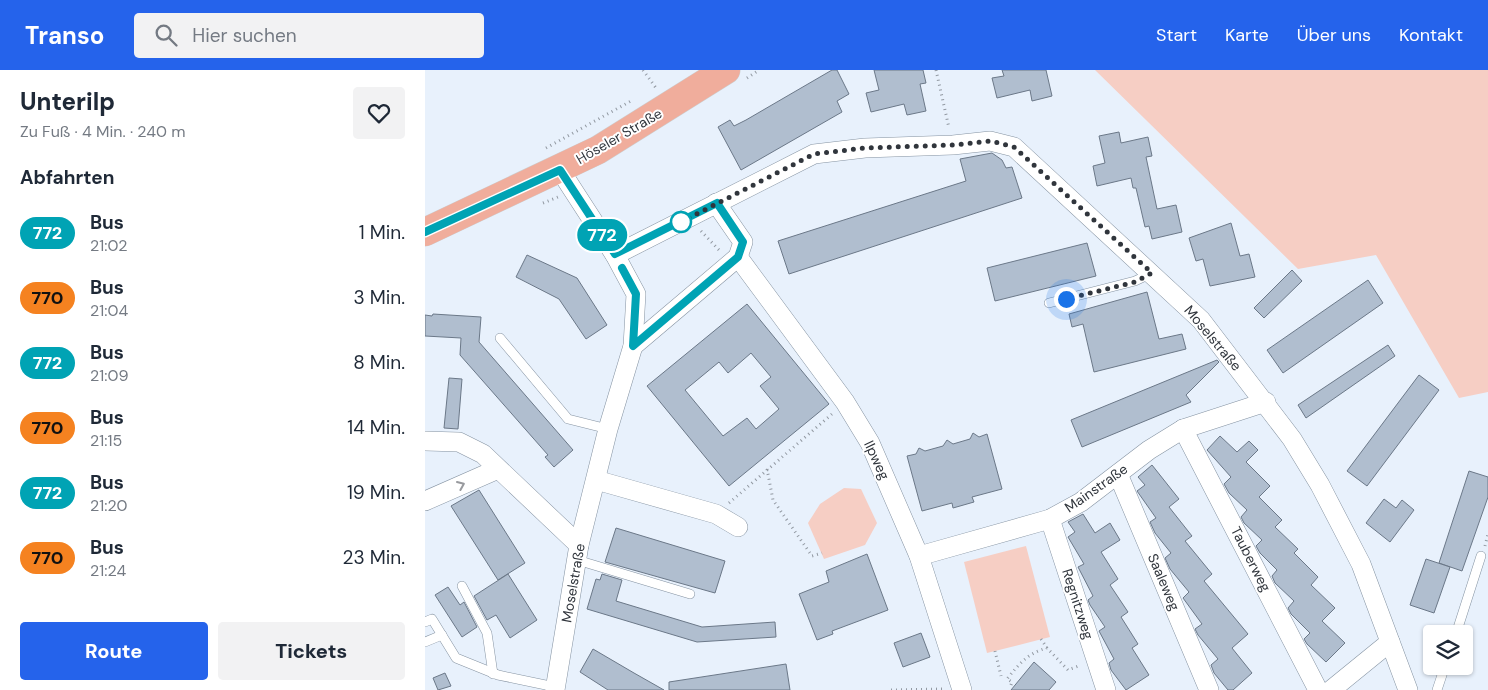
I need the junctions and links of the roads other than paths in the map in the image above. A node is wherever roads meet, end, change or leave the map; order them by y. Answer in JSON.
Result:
{"nodes":[{"id":1,"x":726,"y":70,"type":"edge"},
{"id":2,"x":560,"y":170,"type":"junction"},
{"id":3,"x":717,"y":203,"type":"junction"},
{"id":4,"x":425,"y":232,"type":"edge"},
{"id":5,"x":615,"y":254,"type":"junction"},
{"id":6,"x":734,"y":261,"type":"junction"},
{"id":7,"x":1152,"y":273,"type":"junction"},
{"id":8,"x":1049,"y":304,"type":"dead end"},
{"id":9,"x":500,"y":338,"type":"dead end"},
{"id":10,"x":633,"y":346,"type":"junction"},
{"id":11,"x":1266,"y":402,"type":"junction"},
{"id":12,"x":608,"y":429,"type":"junction"},
{"id":13,"x":1183,"y":429,"type":"junction"},
{"id":14,"x":425,"y":441,"type":"edge"},
{"id":15,"x":498,"y":469,"type":"junction"},
{"id":16,"x":1118,"y":474,"type":"junction"},
{"id":17,"x":596,"y":480,"type":"junction"},
{"id":18,"x":425,"y":501,"type":"edge"},
{"id":19,"x":1050,"y":519,"type":"junction"},
{"id":20,"x":738,"y":527,"type":"dead end"},
{"id":21,"x":578,"y":553,"type":"junction"},
{"id":22,"x":919,"y":556,"type":"junction"},
{"id":23,"x":1481,"y":556,"type":"dead end"},
{"id":24,"x":462,"y":586,"type":"dead end"},
{"id":25,"x":690,"y":594,"type":"dead end"},
{"id":26,"x":425,"y":622,"type":"edge"},
{"id":27,"x":1458,"y":625,"type":"edge"},
{"id":28,"x":442,"y":635,"type":"junction"},
{"id":29,"x":425,"y":642,"type":"edge"},
{"id":30,"x":1390,"y":642,"type":"junction"},
{"id":31,"x":493,"y":674,"type":"junction"},
{"id":32,"x":1442,"y":675,"type":"edge"},
{"id":33,"x":555,"y":689,"type":"edge"},
{"id":34,"x":962,"y":690,"type":"edge"},
{"id":35,"x":1106,"y":690,"type":"edge"},
{"id":36,"x":1209,"y":690,"type":"edge"},
{"id":37,"x":1318,"y":690,"type":"edge"},
{"id":38,"x":1331,"y":690,"type":"edge"},
{"id":39,"x":1408,"y":690,"type":"edge"},
{"id":40,"x":1437,"y":690,"type":"edge"}],
"edges":[{"from":1,"to":2,"type":"main road","name":"Höseler Straße"},
{"from":2,"to":4,"type":"main road","name":"Höseler Straße"},
{"from":2,"to":5,"type":"street","name":"Moselstraße"},
{"from":3,"to":5,"type":"street","name":"Moselstraße"},
{"from":3,"to":6,"type":"street"},
{"from":3,"to":7,"type":"street","name":"Moselstraße"},
{"from":5,"to":10,"type":"street","name":"Moselstraße"},
{"from":6,"to":10,"type":"street"},
{"from":6,"to":22,"type":"street","name":"Ilpweg"},
{"from":7,"to":8,"type":"lane"},
{"from":7,"to":11,"type":"street","name":"Moselstraße"},
{"from":9,"to":12,"type":"lane"},
{"from":10,"to":12,"type":"street","name":"Moselstraße"},
{"from":11,"to":13,"type":"street","name":"Mainstraße"},
{"from":11,"to":30,"type":"street","name":"Moselstraße"},
{"from":12,"to":17,"type":"street","name":"Moselstraße"},
{"from":13,"to":16,"type":"street","name":"Mainstraße"},
{"from":13,"to":37,"type":"street","name":"Tauberweg"},
{"from":14,"to":15,"type":"street"},
{"from":18,"to":15,"type":"street","one_way":true},
{"from":15,"to":21,"type":"street"},
{"from":16,"to":19,"type":"street","name":"Mainstraße"},
{"from":16,"to":36,"type":"street","name":"Saaleweg"},
{"from":17,"to":20,"type":"street"},
{"from":17,"to":21,"type":"street","name":"Moselstraße"},
{"from":19,"to":22,"type":"street","name":"Mainstraße"},
{"from":19,"to":35,"type":"street","name":"Regnitzweg"},
{"from":21,"to":25,"type":"lane"},
{"from":21,"to":33,"type":"street","name":"Moselstraße"},
{"from":22,"to":34,"type":"street","name":"Ilpweg"},
{"from":23,"to":27,"type":"lane"},
{"from":24,"to":31,"type":"lane"},
{"from":26,"to":28,"type":"lane","name":"Moselstraße"},
{"from":28,"to":29,"type":"lane"},
{"from":28,"to":31,"type":"lane","name":"Moselstraße"},
{"from":30,"to":38,"type":"street"},
{"from":30,"to":39,"type":"street","name":"Moselstraße"},
{"from":31,"to":33,"type":"lane","name":"Moselstraße"},
{"from":32,"to":40,"type":"lane"}]}
